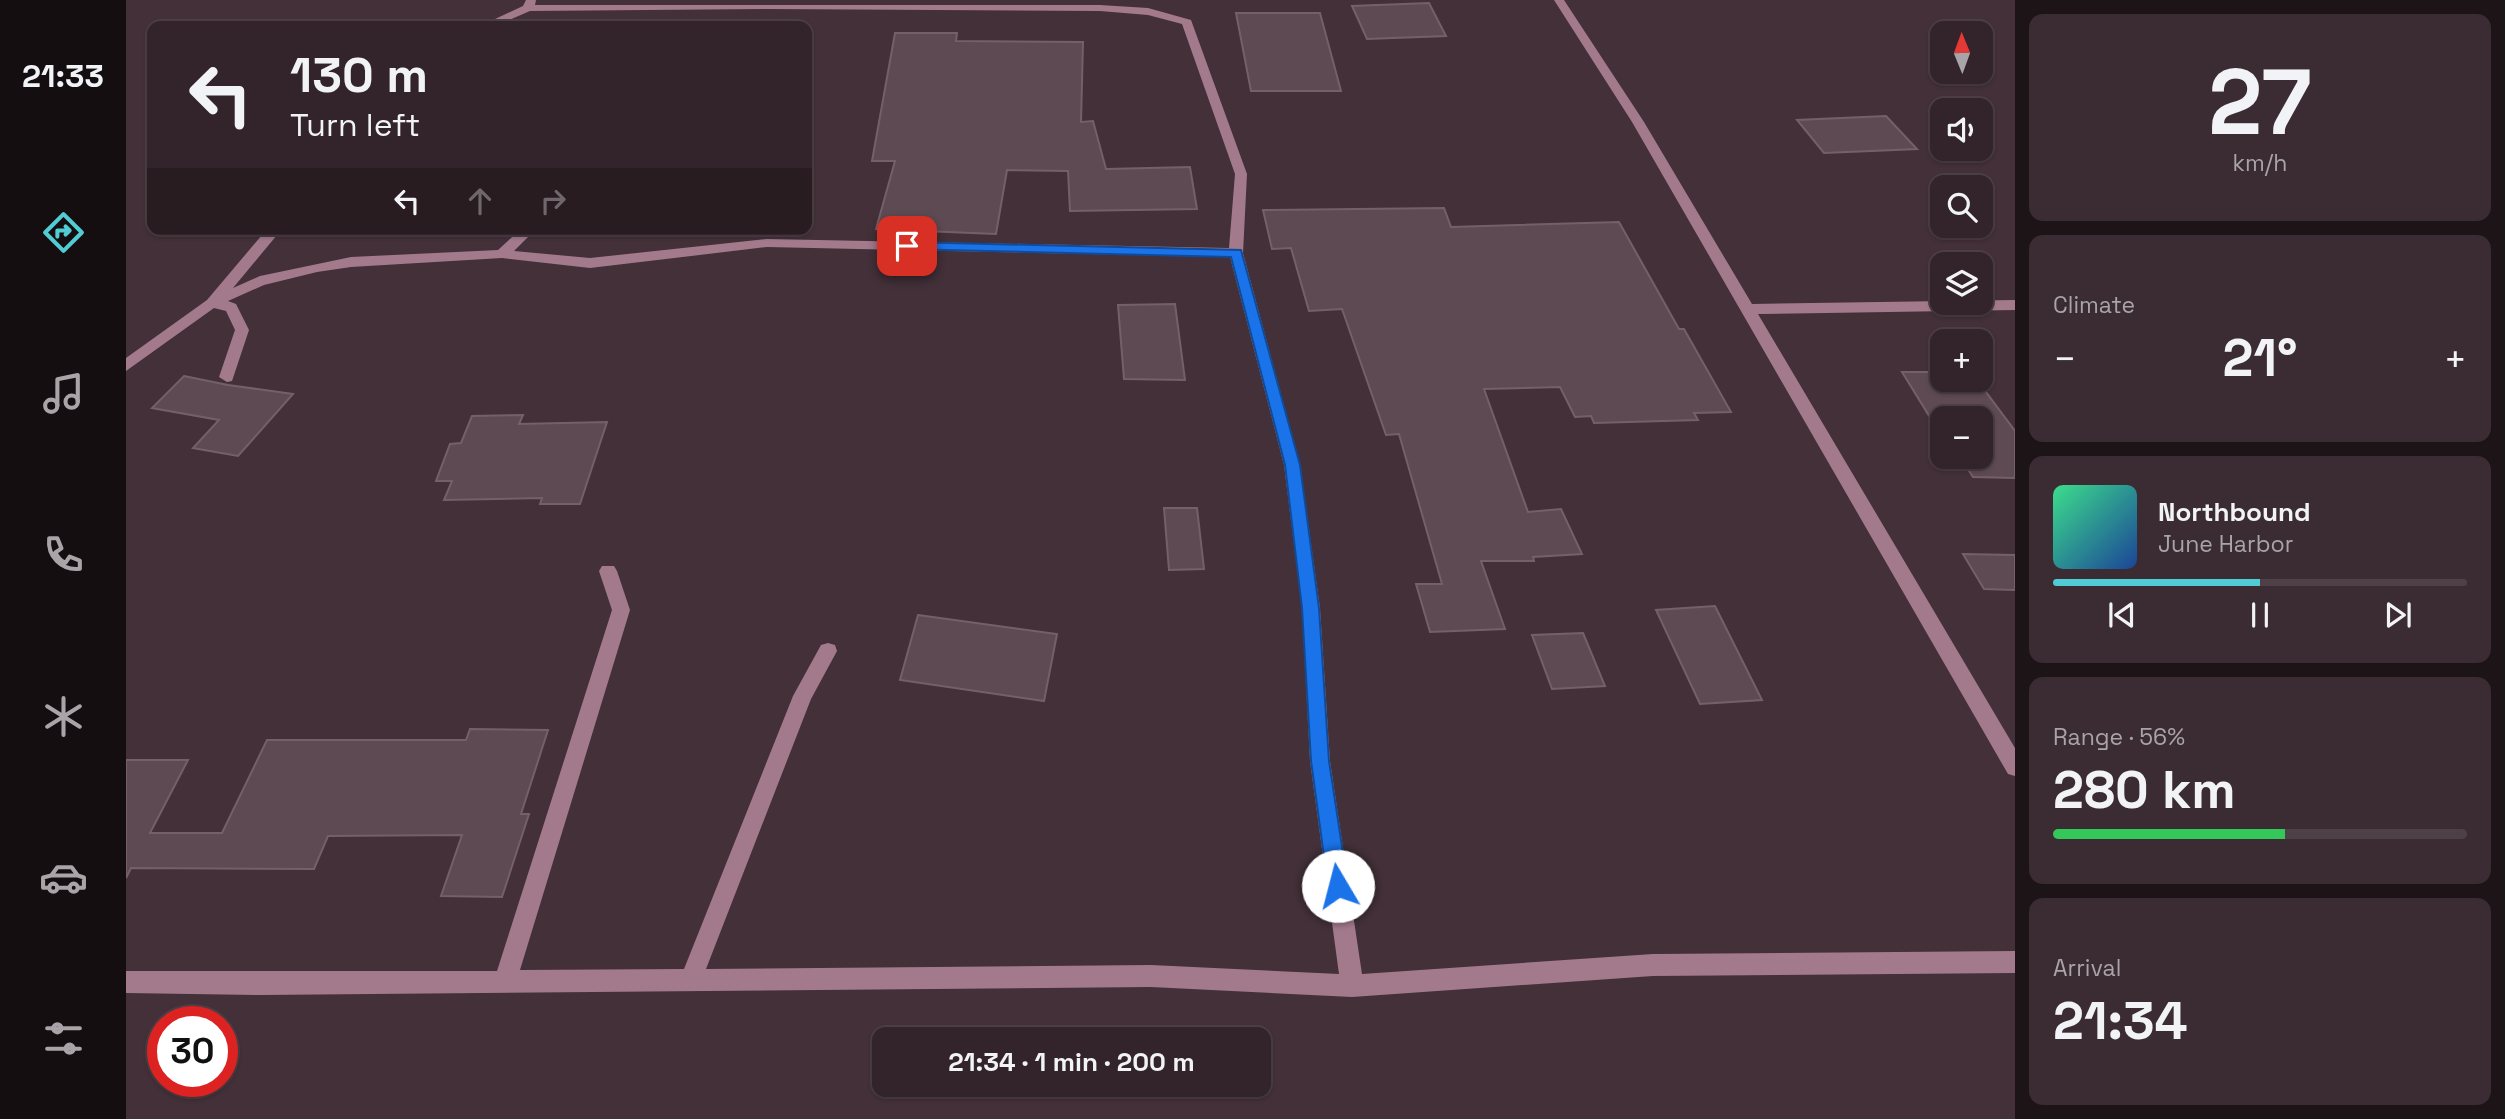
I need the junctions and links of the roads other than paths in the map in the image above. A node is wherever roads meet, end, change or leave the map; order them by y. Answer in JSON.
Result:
{"nodes":[{"id":1,"x":1559,"y":0,"type":"edge"},
{"id":2,"x":529,"y":4,"type":"edge"},
{"id":3,"x":496,"y":21,"type":"edge"},
{"id":4,"x":270,"y":235,"type":"edge"},
{"id":5,"x":522,"y":235,"type":"edge"},
{"id":6,"x":1236,"y":253,"type":"junction"},
{"id":7,"x":502,"y":254,"type":"junction"},
{"id":8,"x":212,"y":303,"type":"junction"},
{"id":9,"x":2015,"y":305,"type":"edge"},
{"id":10,"x":1746,"y":309,"type":"junction"},
{"id":11,"x":126,"y":366,"type":"edge"},
{"id":12,"x":227,"y":377,"type":"dead end"},
{"id":13,"x":608,"y":571,"type":"dead end"},
{"id":14,"x":828,"y":651,"type":"dead end"},
{"id":15,"x":2015,"y":767,"type":"edge"},
{"id":16,"x":2015,"y":962,"type":"edge"},
{"id":17,"x":691,"y":979,"type":"junction"},
{"id":18,"x":505,"y":981,"type":"junction"},
{"id":19,"x":126,"y":982,"type":"edge"},
{"id":20,"x":1352,"y":986,"type":"junction"}],
"edges":[{"from":1,"to":10,"type":"street"},
{"from":2,"to":3,"type":"street"},
{"from":2,"to":6,"type":"street"},
{"from":4,"to":8,"type":"street"},
{"from":5,"to":7,"type":"street"},
{"from":6,"to":7,"type":"street"},
{"from":6,"to":20,"type":"street"},
{"from":7,"to":8,"type":"street"},
{"from":8,"to":11,"type":"street"},
{"from":8,"to":12,"type":"street"},
{"from":9,"to":10,"type":"street"},
{"from":10,"to":15,"type":"street"},
{"from":13,"to":18,"type":"street"},
{"from":14,"to":17,"type":"street"},
{"from":16,"to":20,"type":"street"},
{"from":17,"to":18,"type":"street"},
{"from":17,"to":20,"type":"street"},
{"from":18,"to":19,"type":"street"}]}
